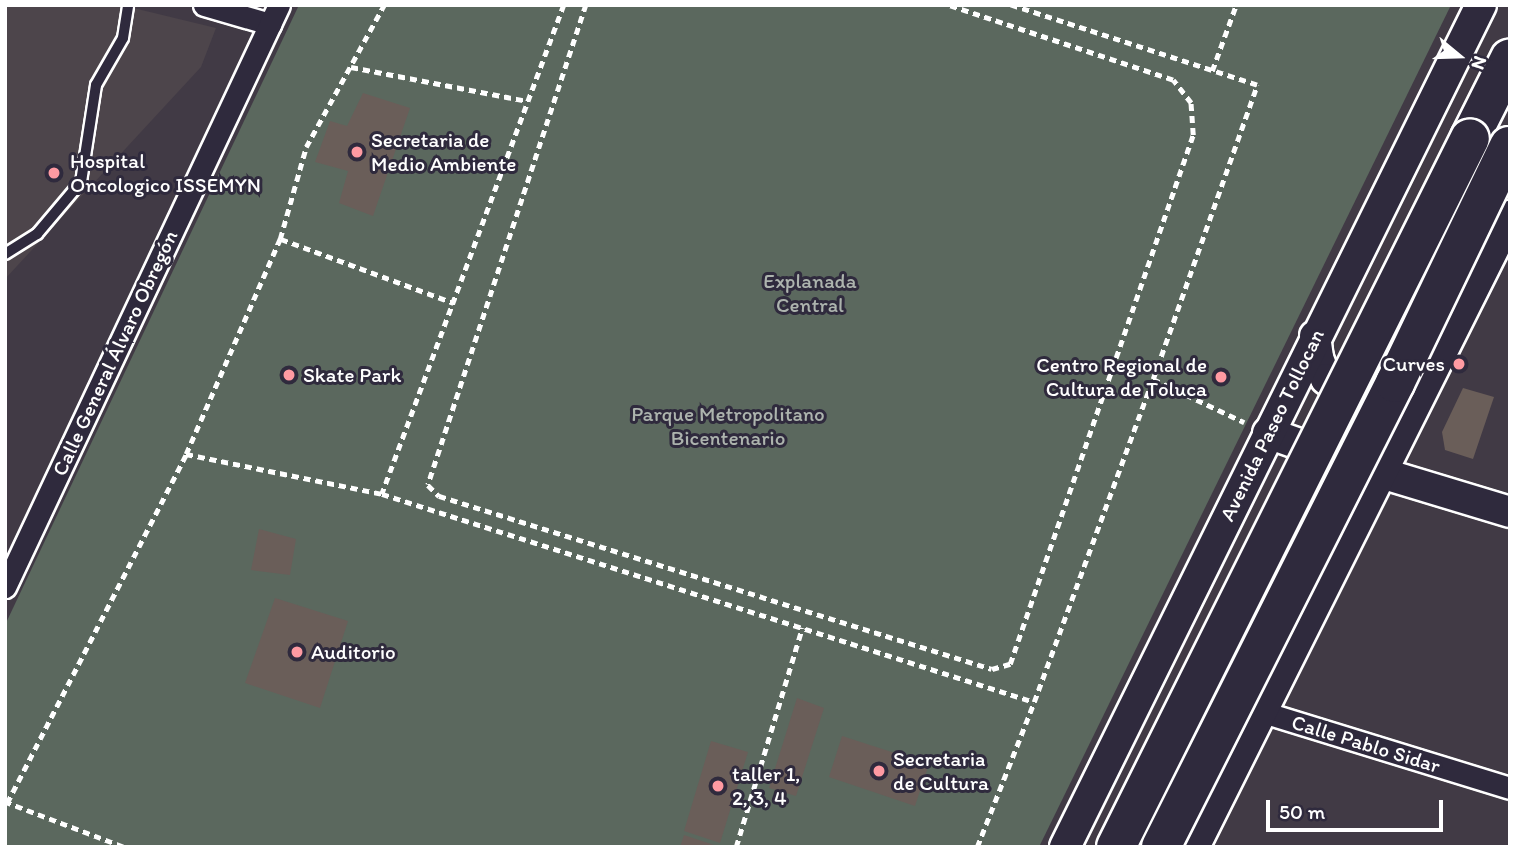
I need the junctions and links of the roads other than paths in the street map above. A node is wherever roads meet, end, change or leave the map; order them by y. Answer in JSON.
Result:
{"nodes":[{"id":1,"x":128,"y":5,"type":"edge"},
{"id":2,"x":204,"y":5,"type":"edge"},
{"id":3,"x":1481,"y":5,"type":"edge"},
{"id":4,"x":275,"y":14,"type":"edge"},
{"id":5,"x":1510,"y":58,"type":"edge"},
{"id":6,"x":1509,"y":145,"type":"edge"},
{"id":7,"x":1510,"y":216,"type":"edge"},
{"id":8,"x":5,"y":254,"type":"edge"},
{"id":9,"x":1315,"y":336,"type":"junction"},
{"id":10,"x":1423,"y":390,"type":"junction"},
{"id":11,"x":1268,"y":433,"type":"junction"},
{"id":12,"x":1381,"y":472,"type":"junction"},
{"id":13,"x":1510,"y":512,"type":"edge"},
{"id":14,"x":5,"y":587,"type":"edge"},
{"id":15,"x":1263,"y":712,"type":"junction"},
{"id":16,"x":1510,"y":788,"type":"edge"},
{"id":17,"x":1065,"y":847,"type":"edge"},
{"id":18,"x":1116,"y":847,"type":"edge"},
{"id":19,"x":1161,"y":847,"type":"edge"},
{"id":20,"x":1194,"y":847,"type":"edge"}],
"edges":[{"from":1,"to":8,"type":"lane"},
{"from":2,"to":4,"type":"street"},
{"from":3,"to":9,"type":"main road","name":"Avenida Paseo Tollocan"},
{"from":4,"to":14,"type":"street","name":"Calle General Álvaro Obregón"},
{"from":5,"to":18,"type":"highway","bridge":true},
{"from":6,"to":19,"type":"highway","bridge":true},
{"from":7,"to":10,"type":"main road"},
{"from":9,"to":10,"type":"main road"},
{"from":9,"to":11,"type":"main road","name":"Avenida Paseo Tollocan"},
{"from":10,"to":12,"type":"main road"},
{"from":11,"to":12,"type":"main road"},
{"from":11,"to":17,"type":"main road","name":"Avenida Paseo Tollocan"},
{"from":12,"to":13,"type":"main road"},
{"from":12,"to":15,"type":"main road"},
{"from":15,"to":16,"type":"street","name":"Calle Pablo Sidar"},
{"from":15,"to":20,"type":"main road"}]}
